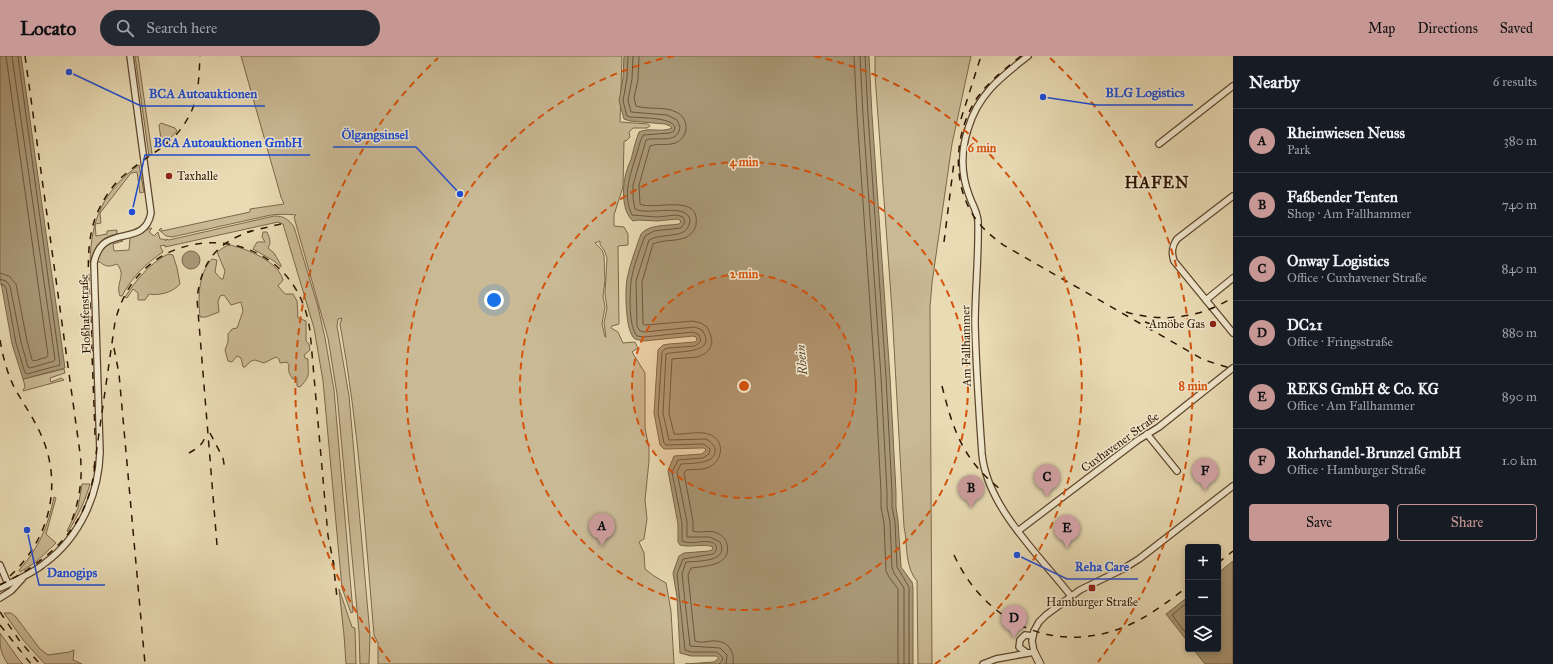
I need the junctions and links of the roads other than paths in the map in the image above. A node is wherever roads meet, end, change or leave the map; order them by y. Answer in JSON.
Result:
{"nodes":[{"id":1,"x":130,"y":56,"type":"edge"},
{"id":2,"x":1028,"y":56,"type":"edge"},
{"id":3,"x":1232,"y":89,"type":"edge"},
{"id":4,"x":1159,"y":144,"type":"dead end"},
{"id":5,"x":1233,"y":196,"type":"edge"},
{"id":6,"x":1233,"y":278,"type":"edge"},
{"id":7,"x":1206,"y":300,"type":"junction"},
{"id":8,"x":1233,"y":333,"type":"edge"},
{"id":9,"x":1233,"y":368,"type":"edge"},
{"id":10,"x":1147,"y":434,"type":"junction"},
{"id":11,"x":1177,"y":471,"type":"dead end"},
{"id":12,"x":1233,"y":486,"type":"edge"},
{"id":13,"x":1018,"y":531,"type":"junction"},
{"id":14,"x":0,"y":565,"type":"edge"},
{"id":15,"x":24,"y":577,"type":"junction"},
{"id":16,"x":8,"y":584,"type":"junction"},
{"id":17,"x":0,"y":588,"type":"edge"},
{"id":18,"x":1071,"y":596,"type":"junction"},
{"id":19,"x":0,"y":597,"type":"edge"},
{"id":20,"x":1033,"y":636,"type":"junction"},
{"id":21,"x":1031,"y":653,"type":"junction"},
{"id":22,"x":982,"y":664,"type":"edge"},
{"id":23,"x":1040,"y":664,"type":"edge"}],
"edges":[{"from":1,"to":15,"type":"street","name":"Floßhafenstraße"},
{"from":2,"to":13,"type":"street","name":"Am Fallhammer"},
{"from":3,"to":4,"type":"street"},
{"from":5,"to":7,"type":"street"},
{"from":6,"to":7,"type":"street"},
{"from":7,"to":8,"type":"street"},
{"from":9,"to":10,"type":"street","name":"Cuxhavener Straße"},
{"from":10,"to":11,"type":"street"},
{"from":10,"to":13,"type":"street","name":"Cuxhavener Straße"},
{"from":12,"to":18,"type":"street"},
{"from":13,"to":18,"type":"street","name":"Am Fallhammer"},
{"from":14,"to":16,"type":"street"},
{"from":15,"to":16,"type":"street","name":"Floßhafenstraße"},
{"from":15,"to":19,"type":"street","name":"Floßhafenstraße"},
{"from":16,"to":17,"type":"street","name":"Floßhafenstraße"},
{"from":16,"to":19,"type":"street","name":"Floßhafenstraße"},
{"from":18,"to":20,"type":"street"},
{"from":20,"to":21,"type":"street"},
{"from":20,"to":21,"type":"street"},
{"from":21,"to":22,"type":"street"},
{"from":21,"to":23,"type":"street"}]}
